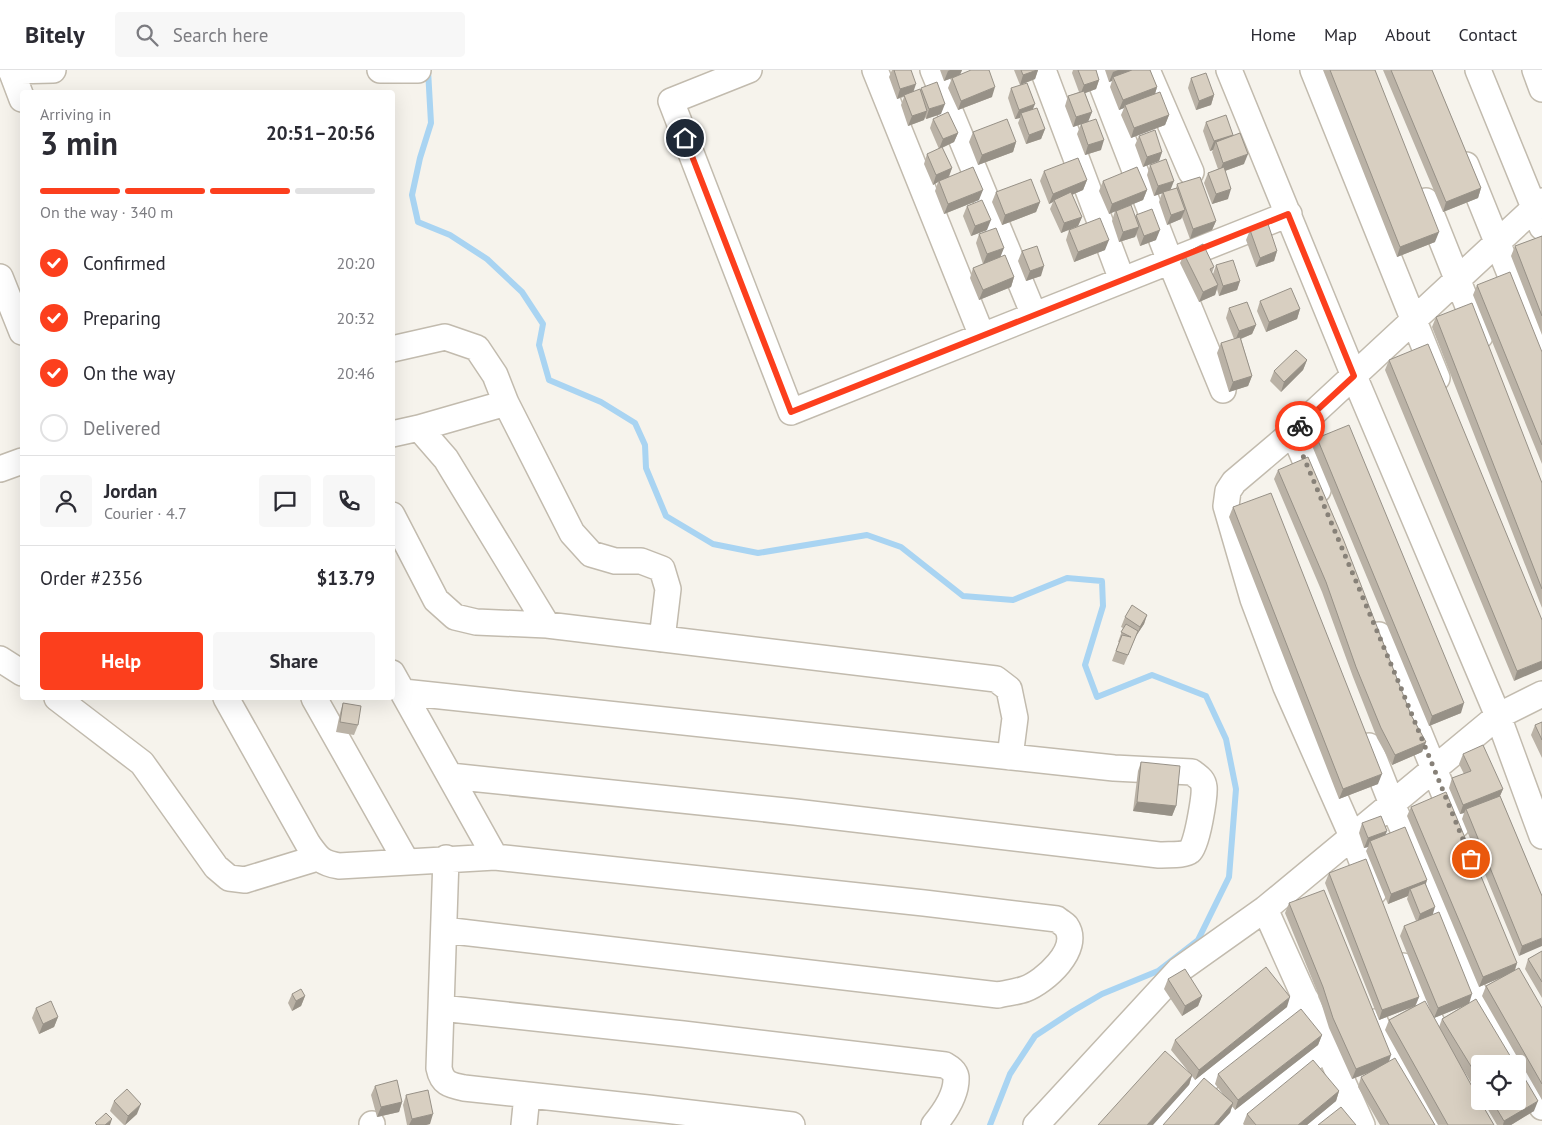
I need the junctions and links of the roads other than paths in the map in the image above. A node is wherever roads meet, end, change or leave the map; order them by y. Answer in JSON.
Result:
{"nodes":[{"id":1,"x":11,"y":70,"type":"edge"},
{"id":2,"x":53,"y":70,"type":"edge"},
{"id":3,"x":380,"y":70,"type":"edge"},
{"id":4,"x":411,"y":70,"type":"edge"},
{"id":5,"x":418,"y":70,"type":"edge"},
{"id":6,"x":748,"y":70,"type":"edge"},
{"id":7,"x":875,"y":70,"type":"edge"},
{"id":8,"x":933,"y":70,"type":"edge"},
{"id":9,"x":1043,"y":70,"type":"edge"},
{"id":10,"x":1096,"y":70,"type":"edge"},
{"id":11,"x":1146,"y":70,"type":"edge"},
{"id":12,"x":1229,"y":70,"type":"edge"},
{"id":13,"x":1313,"y":70,"type":"edge"},
{"id":14,"x":1478,"y":70,"type":"edge"},
{"id":15,"x":1535,"y":70,"type":"edge"},
{"id":16,"x":1542,"y":89,"type":"edge"},
{"id":17,"x":20,"y":94,"type":"edge"},
{"id":18,"x":1457,"y":142,"type":"edge"},
{"id":19,"x":1191,"y":172,"type":"dead end"},
{"id":20,"x":1417,"y":179,"type":"edge"},
{"id":21,"x":1539,"y":212,"type":"edge"},
{"id":22,"x":1288,"y":214,"type":"junction"},
{"id":23,"x":1498,"y":242,"type":"junction"},
{"id":24,"x":1170,"y":261,"type":"junction"},
{"id":25,"x":0,"y":277,"type":"edge"},
{"id":26,"x":1122,"y":280,"type":"junction"},
{"id":27,"x":1457,"y":280,"type":"junction"},
{"id":28,"x":1034,"y":316,"type":"junction"},
{"id":29,"x":1413,"y":321,"type":"junction"},
{"id":30,"x":20,"y":327,"type":"edge"},
{"id":31,"x":982,"y":336,"type":"junction"},
{"id":32,"x":395,"y":348,"type":"edge"},
{"id":33,"x":1542,"y":353,"type":"edge"},
{"id":34,"x":1490,"y":360,"type":"edge"},
{"id":35,"x":1354,"y":376,"type":"junction"},
{"id":36,"x":1223,"y":390,"type":"dead end"},
{"id":37,"x":1447,"y":402,"type":"edge"},
{"id":38,"x":506,"y":403,"type":"junction"},
{"id":39,"x":419,"y":428,"type":"junction"},
{"id":40,"x":1293,"y":432,"type":"junction"},
{"id":41,"x":395,"y":433,"type":"edge"},
{"id":42,"x":20,"y":462,"type":"edge"},
{"id":43,"x":0,"y":469,"type":"edge"},
{"id":44,"x":1328,"y":514,"type":"edge"},
{"id":45,"x":395,"y":521,"type":"edge"},
{"id":46,"x":1370,"y":615,"type":"edge"},
{"id":47,"x":547,"y":625,"type":"junction"},
{"id":48,"x":662,"y":639,"type":"junction"},
{"id":49,"x":0,"y":659,"type":"edge"},
{"id":50,"x":20,"y":672,"type":"edge"},
{"id":51,"x":398,"y":683,"type":"edge"},
{"id":52,"x":1542,"y":694,"type":"edge"},
{"id":53,"x":60,"y":700,"type":"edge"},
{"id":54,"x":227,"y":700,"type":"edge"},
{"id":55,"x":315,"y":700,"type":"edge"},
{"id":56,"x":1498,"y":716,"type":"junction"},
{"id":57,"x":1360,"y":725,"type":"edge"},
{"id":58,"x":1010,"y":757,"type":"junction"},
{"id":59,"x":1434,"y":771,"type":"junction"},
{"id":60,"x":450,"y":776,"type":"junction"},
{"id":61,"x":1392,"y":804,"type":"junction"},
{"id":62,"x":1352,"y":836,"type":"junction"},
{"id":63,"x":1542,"y":836,"type":"edge"},
{"id":64,"x":1465,"y":844,"type":"edge"},
{"id":65,"x":494,"y":857,"type":"junction"},
{"id":66,"x":317,"y":858,"type":"junction"},
{"id":67,"x":446,"y":858,"type":"junction"},
{"id":68,"x":406,"y":861,"type":"junction"},
{"id":69,"x":1309,"y":872,"type":"junction"},
{"id":70,"x":1320,"y":897,"type":"edge"},
{"id":71,"x":1265,"y":909,"type":"junction"},
{"id":72,"x":1383,"y":916,"type":"edge"},
{"id":73,"x":444,"y":930,"type":"junction"},
{"id":74,"x":1393,"y":943,"type":"edge"},
{"id":75,"x":1306,"y":999,"type":"junction"},
{"id":76,"x":1366,"y":1002,"type":"edge"},
{"id":77,"x":441,"y":1008,"type":"junction"},
{"id":78,"x":1327,"y":1048,"type":"junction"},
{"id":79,"x":1446,"y":1053,"type":"edge"},
{"id":80,"x":1509,"y":1055,"type":"edge"},
{"id":81,"x":1526,"y":1082,"type":"edge"},
{"id":82,"x":527,"y":1095,"type":"junction"},
{"id":83,"x":1349,"y":1096,"type":"junction"},
{"id":84,"x":1542,"y":1107,"type":"edge"},
{"id":85,"x":524,"y":1125,"type":"edge"},
{"id":86,"x":792,"y":1125,"type":"edge"},
{"id":87,"x":934,"y":1125,"type":"edge"},
{"id":88,"x":1036,"y":1125,"type":"edge"},
{"id":89,"x":1160,"y":1125,"type":"edge"},
{"id":90,"x":1232,"y":1125,"type":"edge"},
{"id":91,"x":1312,"y":1125,"type":"edge"},
{"id":92,"x":1362,"y":1125,"type":"edge"},
{"id":93,"x":1431,"y":1125,"type":"edge"}],
"edges":[{"from":1,"to":2,"type":"street"},
{"from":1,"to":17,"type":"street"},
{"from":3,"to":4,"type":"street"},
{"from":4,"to":5,"type":"street"},
{"from":6,"to":31,"type":"street"},
{"from":7,"to":31,"type":"street"},
{"from":8,"to":28,"type":"street"},
{"from":9,"to":26,"type":"street"},
{"from":10,"to":24,"type":"street"},
{"from":11,"to":19,"type":"street"},
{"from":12,"to":22,"type":"street"},
{"from":13,"to":29,"type":"street"},
{"from":14,"to":21,"type":"street"},
{"from":15,"to":16,"type":"street"},
{"from":18,"to":23,"type":"street"},
{"from":20,"to":27,"type":"street"},
{"from":21,"to":23,"type":"street"},
{"from":22,"to":24,"type":"street"},
{"from":22,"to":35,"type":"street"},
{"from":23,"to":27,"type":"street"},
{"from":23,"to":33,"type":"street"},
{"from":24,"to":26,"type":"street"},
{"from":24,"to":36,"type":"street"},
{"from":25,"to":30,"type":"street"},
{"from":26,"to":28,"type":"street"},
{"from":27,"to":29,"type":"street"},
{"from":27,"to":34,"type":"street"},
{"from":28,"to":31,"type":"street"},
{"from":29,"to":35,"type":"street"},
{"from":29,"to":37,"type":"street"},
{"from":32,"to":38,"type":"street"},
{"from":35,"to":40,"type":"street"},
{"from":35,"to":56,"type":"street"},
{"from":38,"to":39,"type":"street"},
{"from":38,"to":48,"type":"street"},
{"from":39,"to":41,"type":"street"},
{"from":39,"to":47,"type":"street"},
{"from":40,"to":44,"type":"street"},
{"from":40,"to":62,"type":"street"},
{"from":42,"to":43,"type":"street"},
{"from":45,"to":47,"type":"street"},
{"from":46,"to":59,"type":"street"},
{"from":47,"to":48,"type":"street"},
{"from":48,"to":58,"type":"street"},
{"from":49,"to":50,"type":"street"},
{"from":51,"to":58,"type":"street"},
{"from":51,"to":60,"type":"street"},
{"from":52,"to":56,"type":"street"},
{"from":53,"to":66,"type":"street"},
{"from":54,"to":66,"type":"street"},
{"from":55,"to":68,"type":"street"},
{"from":56,"to":59,"type":"street"},
{"from":56,"to":63,"type":"street"},
{"from":57,"to":61,"type":"street"},
{"from":58,"to":60,"type":"street"},
{"from":59,"to":61,"type":"street"},
{"from":59,"to":64,"type":"street"},
{"from":60,"to":65,"type":"street"},
{"from":61,"to":62,"type":"street"},
{"from":61,"to":80,"type":"street"},
{"from":62,"to":69,"type":"street"},
{"from":62,"to":72,"type":"street"},
{"from":65,"to":67,"type":"street"},
{"from":65,"to":73,"type":"street"},
{"from":66,"to":68,"type":"street"},
{"from":67,"to":68,"type":"street"},
{"from":67,"to":73,"type":"street"},
{"from":69,"to":70,"type":"street"},
{"from":69,"to":71,"type":"street"},
{"from":71,"to":75,"type":"street"},
{"from":71,"to":88,"type":"street"},
{"from":73,"to":77,"type":"street"},
{"from":74,"to":79,"type":"street"},
{"from":75,"to":78,"type":"street"},
{"from":75,"to":89,"type":"street"},
{"from":76,"to":93,"type":"street"},
{"from":77,"to":82,"type":"street"},
{"from":77,"to":87,"type":"street"},
{"from":78,"to":83,"type":"street"},
{"from":78,"to":90,"type":"street"},
{"from":81,"to":84,"type":"street"},
{"from":82,"to":85,"type":"street"},
{"from":82,"to":86,"type":"street"},
{"from":83,"to":91,"type":"street"},
{"from":83,"to":92,"type":"street"}]}
